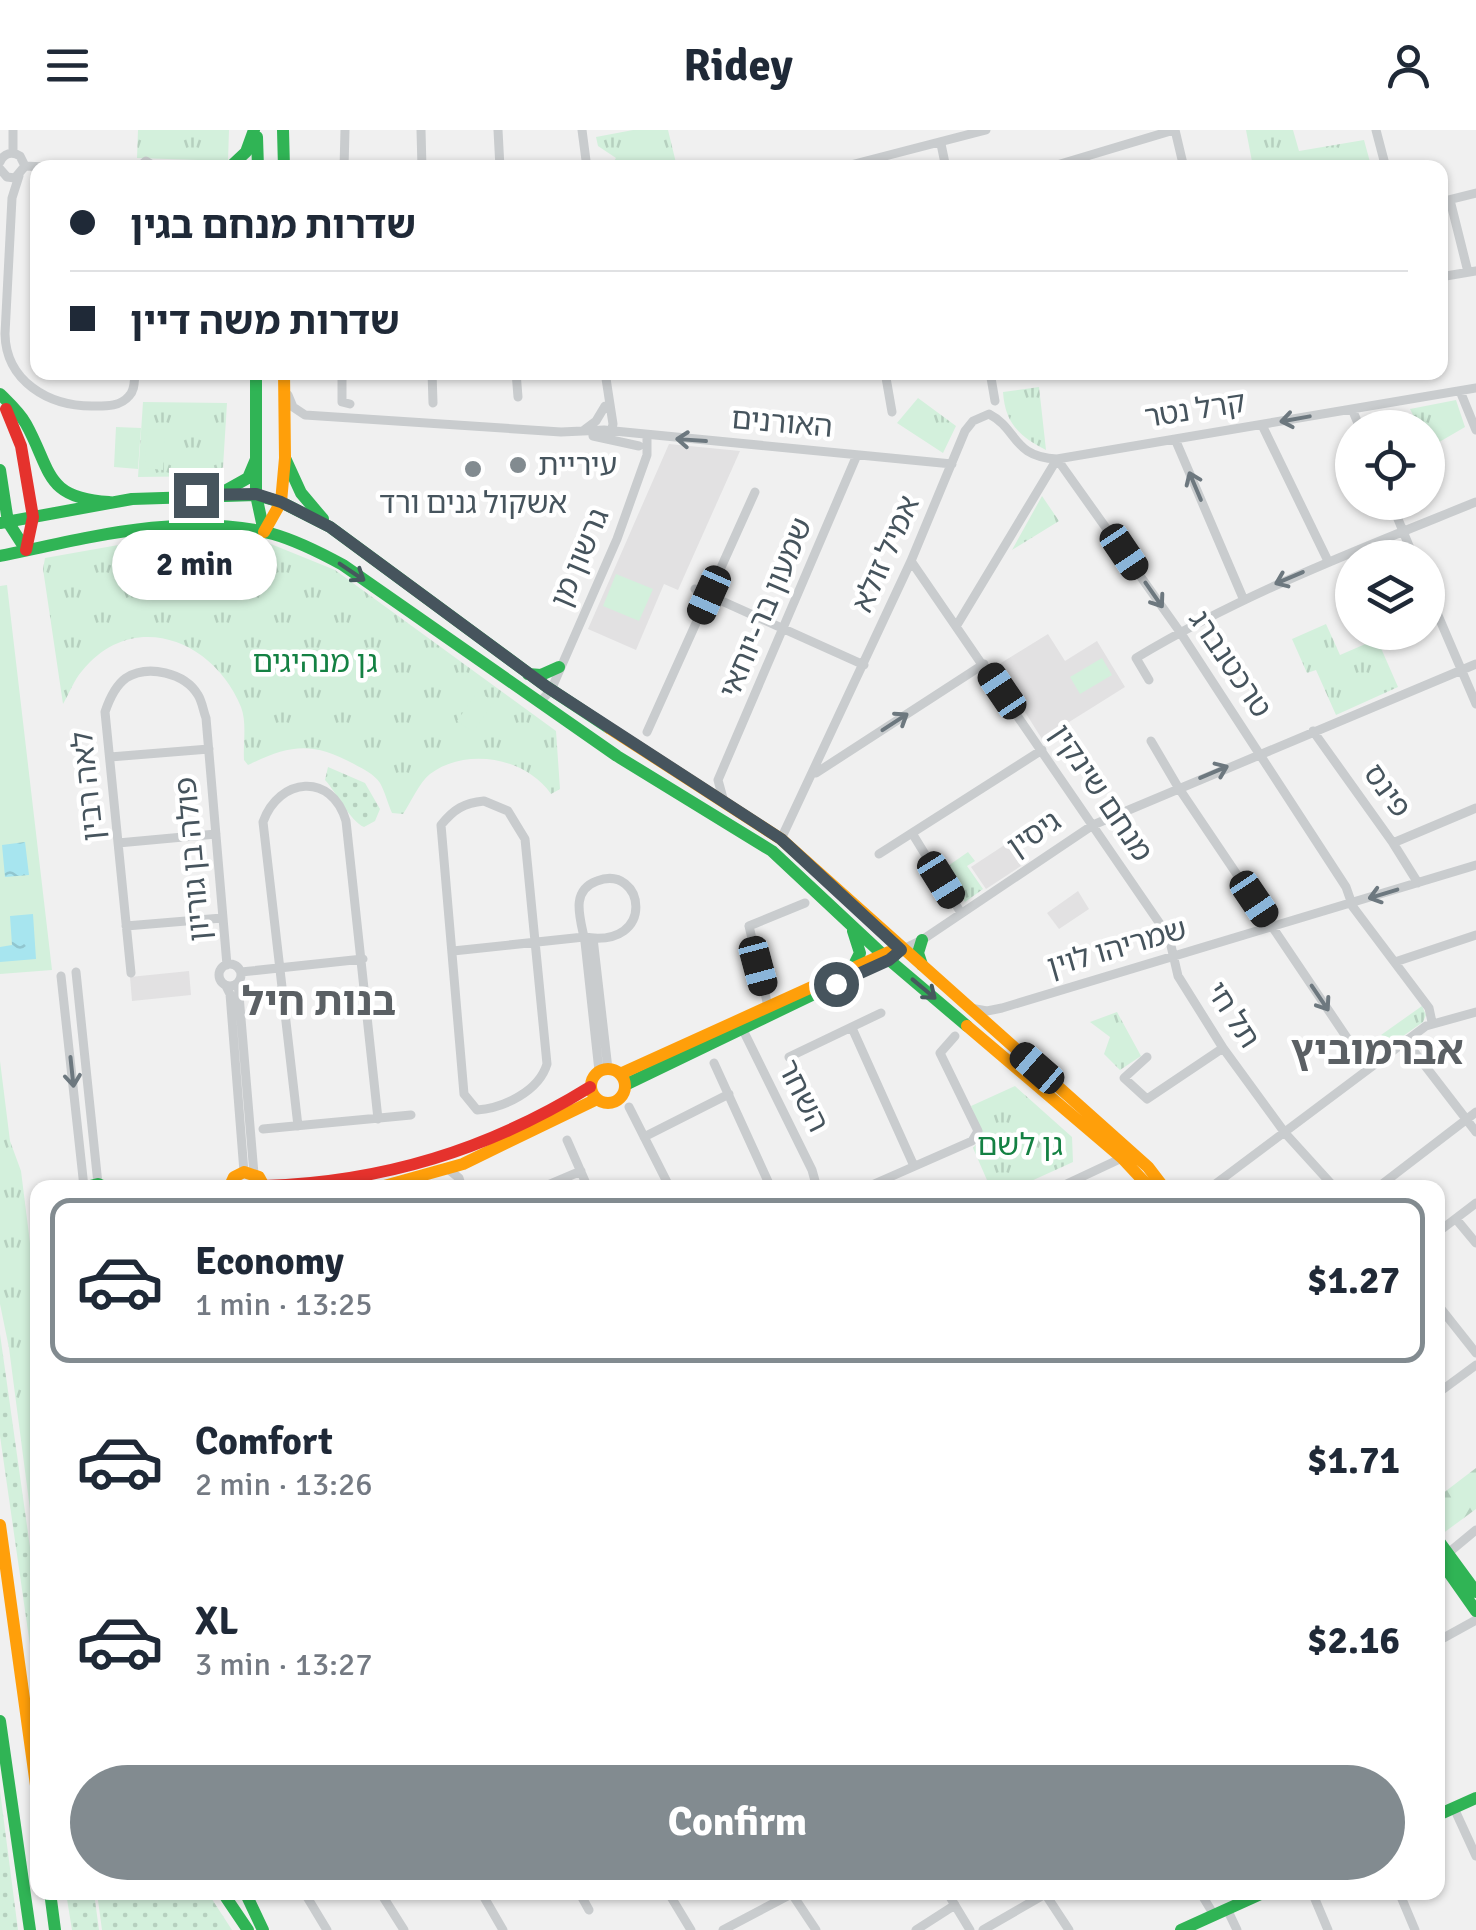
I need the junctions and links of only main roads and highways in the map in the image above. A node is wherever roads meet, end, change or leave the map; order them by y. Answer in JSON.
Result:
{"nodes":[{"id":1,"x":256,"y":130,"type":"edge"},
{"id":2,"x":284,"y":130,"type":"edge"},
{"id":3,"x":241,"y":160,"type":"edge"},
{"id":4,"x":258,"y":160,"type":"edge"},
{"id":5,"x":284,"y":160,"type":"edge"},
{"id":6,"x":256,"y":380,"type":"edge"},
{"id":7,"x":284,"y":380,"type":"edge"},
{"id":8,"x":0,"y":397,"type":"edge"},
{"id":9,"x":285,"y":458,"type":"junction"},
{"id":10,"x":256,"y":459,"type":"junction"},
{"id":11,"x":0,"y":470,"type":"edge"},
{"id":12,"x":256,"y":494,"type":"junction"},
{"id":13,"x":217,"y":495,"type":"junction"},
{"id":14,"x":109,"y":502,"type":"junction"},
{"id":15,"x":281,"y":502,"type":"junction"},
{"id":16,"x":34,"y":516,"type":"junction"},
{"id":17,"x":4,"y":523,"type":"edge"},
{"id":18,"x":330,"y":527,"type":"junction"},
{"id":19,"x":264,"y":532,"type":"junction"},
{"id":20,"x":26,"y":550,"type":"junction"},
{"id":21,"x":0,"y":556,"type":"edge"},
{"id":22,"x":560,"y":666,"type":"road end"},
{"id":23,"x":528,"y":674,"type":"junction"},
{"id":24,"x":844,"y":918,"type":"junction"},
{"id":25,"x":922,"y":940,"type":"road end"},
{"id":26,"x":901,"y":950,"type":"junction"},
{"id":27,"x":885,"y":956,"type":"junction"},
{"id":28,"x":854,"y":965,"type":"junction"},
{"id":29,"x":925,"y":970,"type":"junction"},
{"id":30,"x":613,"y":1075,"type":"junction"},
{"id":31,"x":594,"y":1093,"type":"junction"},
{"id":32,"x":458,"y":1175,"type":"edge"},
{"id":33,"x":233,"y":1180,"type":"edge"},
{"id":34,"x":257,"y":1180,"type":"edge"},
{"id":35,"x":352,"y":1180,"type":"edge"},
{"id":36,"x":427,"y":1180,"type":"edge"},
{"id":37,"x":1143,"y":1180,"type":"edge"},
{"id":38,"x":1158,"y":1180,"type":"edge"},
{"id":39,"x":0,"y":1525,"type":"edge"},
{"id":40,"x":1445,"y":1562,"type":"edge"},
{"id":41,"x":1445,"y":1564,"type":"edge"},
{"id":42,"x":1476,"y":1592,"type":"edge"},
{"id":43,"x":1476,"y":1611,"type":"edge"},
{"id":44,"x":0,"y":1721,"type":"edge"},
{"id":45,"x":30,"y":1742,"type":"edge"},
{"id":46,"x":1476,"y":1798,"type":"edge"},
{"id":47,"x":1445,"y":1813,"type":"edge"},
{"id":48,"x":51,"y":1900,"type":"edge"},
{"id":49,"x":233,"y":1900,"type":"edge"},
{"id":50,"x":235,"y":1900,"type":"edge"},
{"id":51,"x":1247,"y":1900,"type":"edge"},
{"id":52,"x":27,"y":1930,"type":"edge"},
{"id":53,"x":55,"y":1930,"type":"edge"},
{"id":54,"x":248,"y":1930,"type":"edge"},
{"id":55,"x":262,"y":1930,"type":"edge"},
{"id":56,"x":1181,"y":1930,"type":"edge"}],
"edges":[{"from":1,"to":3,"type":"main road"},
{"from":1,"to":4,"type":"main road"},
{"from":2,"to":5,"type":"main road"},
{"from":6,"to":10,"type":"main road"},
{"from":7,"to":9,"type":"main road"},
{"from":8,"to":14,"type":"main road"},
{"from":8,"to":16,"type":"main road"},
{"from":9,"to":15,"type":"main road"},
{"from":9,"to":18,"type":"main road"},
{"from":10,"to":12,"type":"main road"},
{"from":10,"to":13,"type":"main road"},
{"from":11,"to":17,"type":"main road"},
{"from":12,"to":13,"type":"main road"},
{"from":12,"to":15,"type":"main road"},
{"from":12,"to":19,"type":"main road"},
{"from":13,"to":14,"type":"main road"},
{"from":14,"to":16,"type":"main road"},
{"from":15,"to":18,"type":"main road"},
{"from":15,"to":19,"type":"main road"},
{"from":16,"to":17,"type":"main road"},
{"from":16,"to":20,"type":"main road"},
{"from":17,"to":20,"type":"main road"},
{"from":18,"to":23,"type":"main road"},
{"from":19,"to":20,"type":"main road"},
{"from":19,"to":24,"type":"main road","one_way":true},
{"from":20,"to":21,"type":"main road"},
{"from":22,"to":23,"type":"main road"},
{"from":23,"to":26,"type":"main road"},
{"from":24,"to":27,"type":"main road"},
{"from":24,"to":28,"type":"main road"},
{"from":25,"to":29,"type":"main road"},
{"from":26,"to":27,"type":"main road"},
{"from":26,"to":29,"type":"main road"},
{"from":27,"to":28,"type":"main road"},
{"from":27,"to":30,"type":"main road"},
{"from":27,"to":37,"type":"main road","one_way":true},
{"from":28,"to":30,"type":"main road"},
{"from":29,"to":38,"type":"main road"},
{"from":30,"to":31,"type":"main road"},
{"from":30,"to":31,"type":"main road"},
{"from":31,"to":32,"type":"main road"},
{"from":31,"to":35,"type":"main road"},
{"from":32,"to":36,"type":"main road"},
{"from":33,"to":34,"type":"main road"},
{"from":39,"to":45,"type":"main road"},
{"from":40,"to":42,"type":"main road"},
{"from":41,"to":43,"type":"main road"},
{"from":44,"to":52,"type":"main road"},
{"from":46,"to":47,"type":"main road"},
{"from":48,"to":53,"type":"main road"},
{"from":49,"to":54,"type":"main road"},
{"from":50,"to":55,"type":"main road"},
{"from":51,"to":56,"type":"main road"}]}
